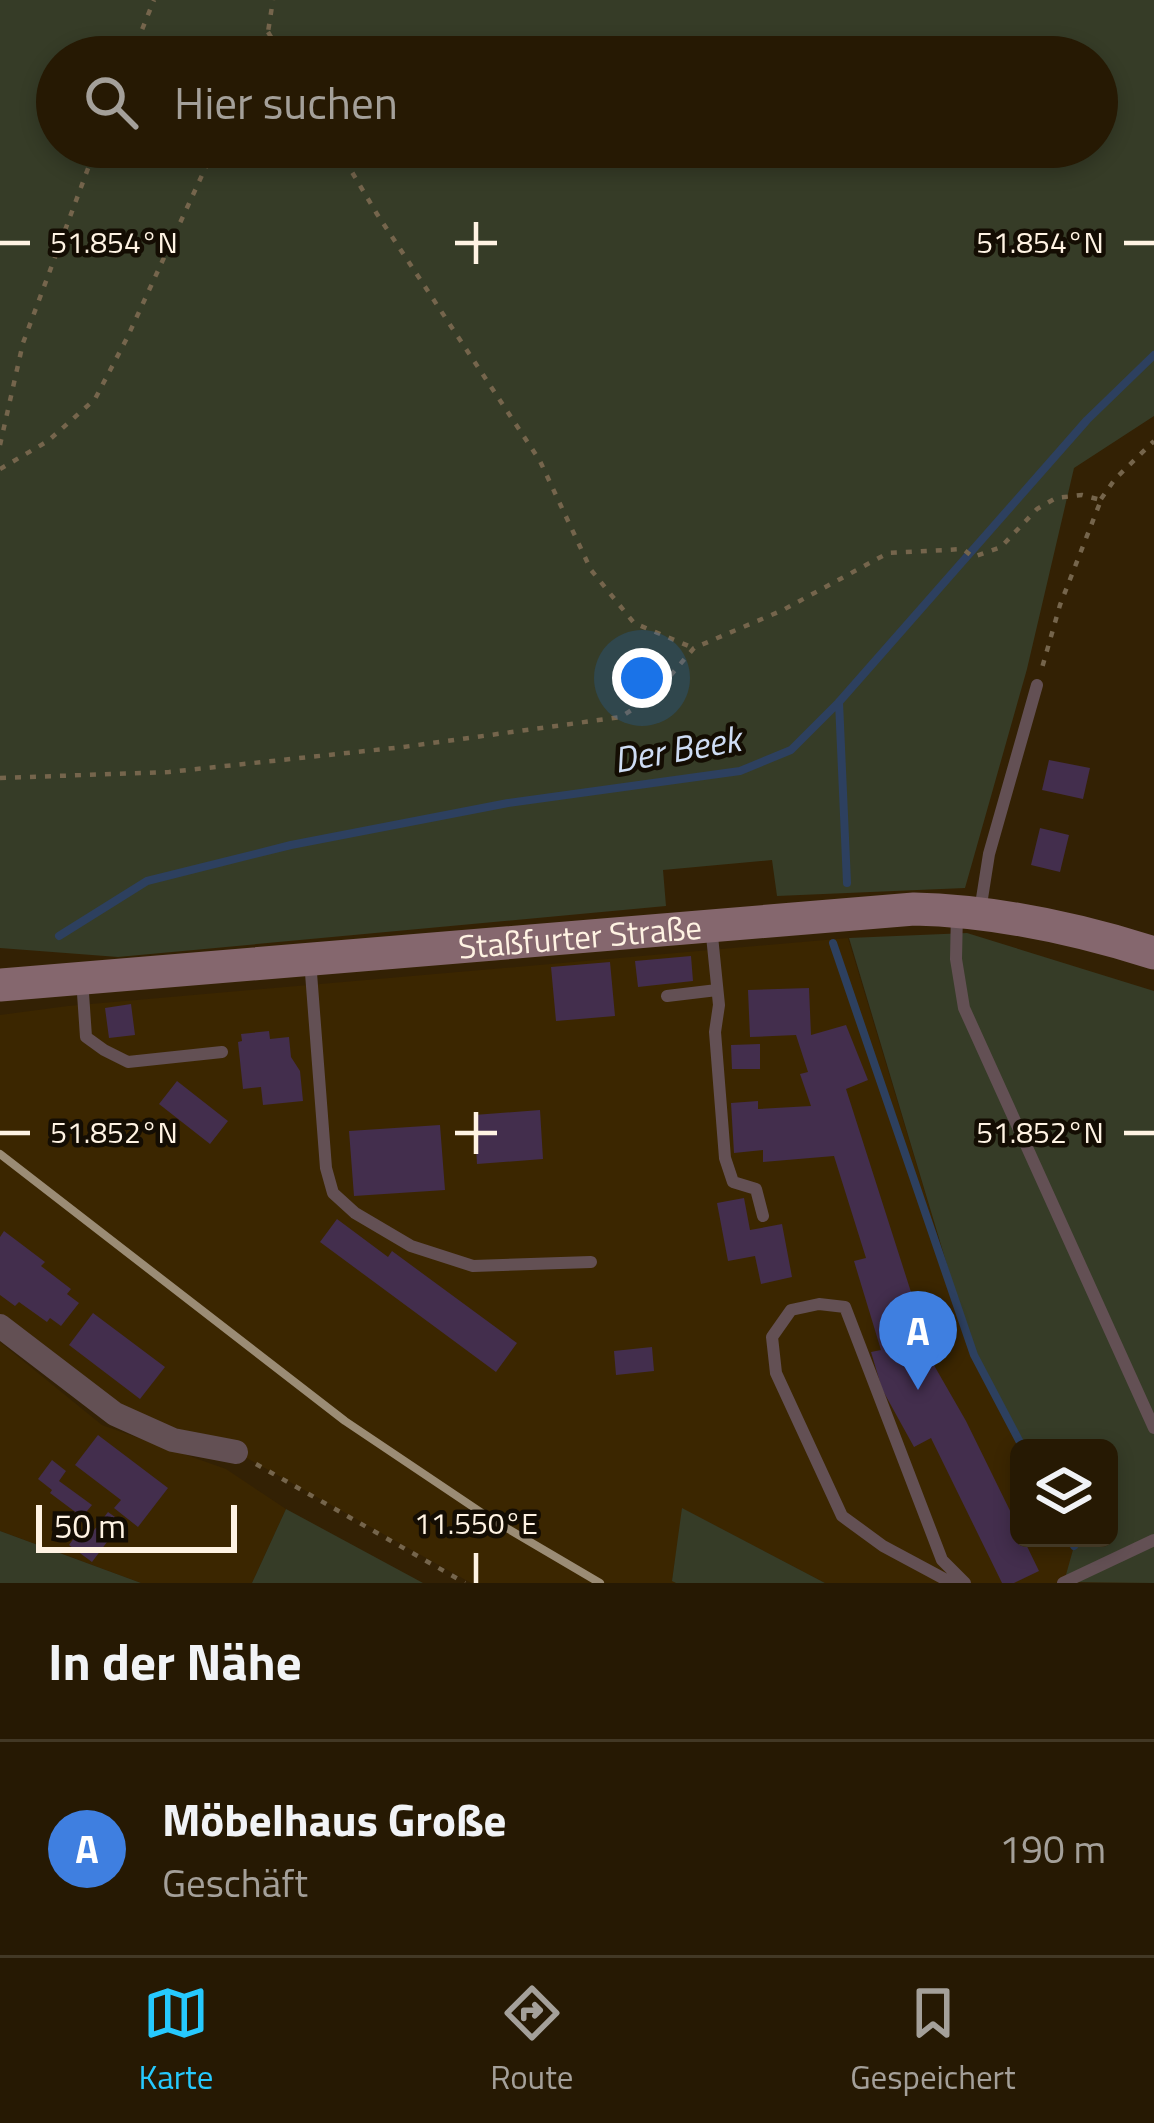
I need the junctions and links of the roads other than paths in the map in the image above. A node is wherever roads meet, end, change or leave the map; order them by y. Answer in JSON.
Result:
{"nodes":[{"id":1,"x":1037,"y":685,"type":"road end"},
{"id":2,"x":968,"y":911,"type":"junction"},
{"id":3,"x":711,"y":925,"type":"junction"},
{"id":4,"x":1154,"y":953,"type":"edge"},
{"id":5,"x":310,"y":959,"type":"junction"},
{"id":6,"x":82,"y":978,"type":"junction"},
{"id":7,"x":0,"y":985,"type":"edge"},
{"id":8,"x":717,"y":990,"type":"junction"},
{"id":9,"x":667,"y":996,"type":"dead end"},
{"id":10,"x":222,"y":1052,"type":"dead end"},
{"id":11,"x":763,"y":1216,"type":"dead end"},
{"id":12,"x":592,"y":1262,"type":"dead end"},
{"id":13,"x":0,"y":1326,"type":"edge"},
{"id":14,"x":1154,"y":1428,"type":"edge"},
{"id":15,"x":236,"y":1452,"type":"road end"},
{"id":16,"x":1154,"y":1540,"type":"edge"},
{"id":17,"x":952,"y":1583,"type":"edge"},
{"id":18,"x":965,"y":1583,"type":"edge"},
{"id":19,"x":1063,"y":1583,"type":"edge"}],
"edges":[{"from":1,"to":2,"type":"lane"},
{"from":2,"to":3,"type":"main road","name":"Staßfurter Straße"},
{"from":2,"to":4,"type":"main road","name":"Staßfurter Straße"},
{"from":2,"to":14,"type":"lane"},
{"from":3,"to":5,"type":"main road","name":"Staßfurter Straße"},
{"from":3,"to":8,"type":"lane"},
{"from":5,"to":6,"type":"main road","name":"Staßfurter Straße"},
{"from":5,"to":12,"type":"lane"},
{"from":6,"to":7,"type":"main road","name":"Staßfurter Straße"},
{"from":6,"to":10,"type":"lane"},
{"from":8,"to":9,"type":"lane"},
{"from":8,"to":11,"type":"lane"},
{"from":13,"to":15,"type":"street"},
{"from":16,"to":19,"type":"lane"},
{"from":17,"to":18,"type":"lane"}]}
